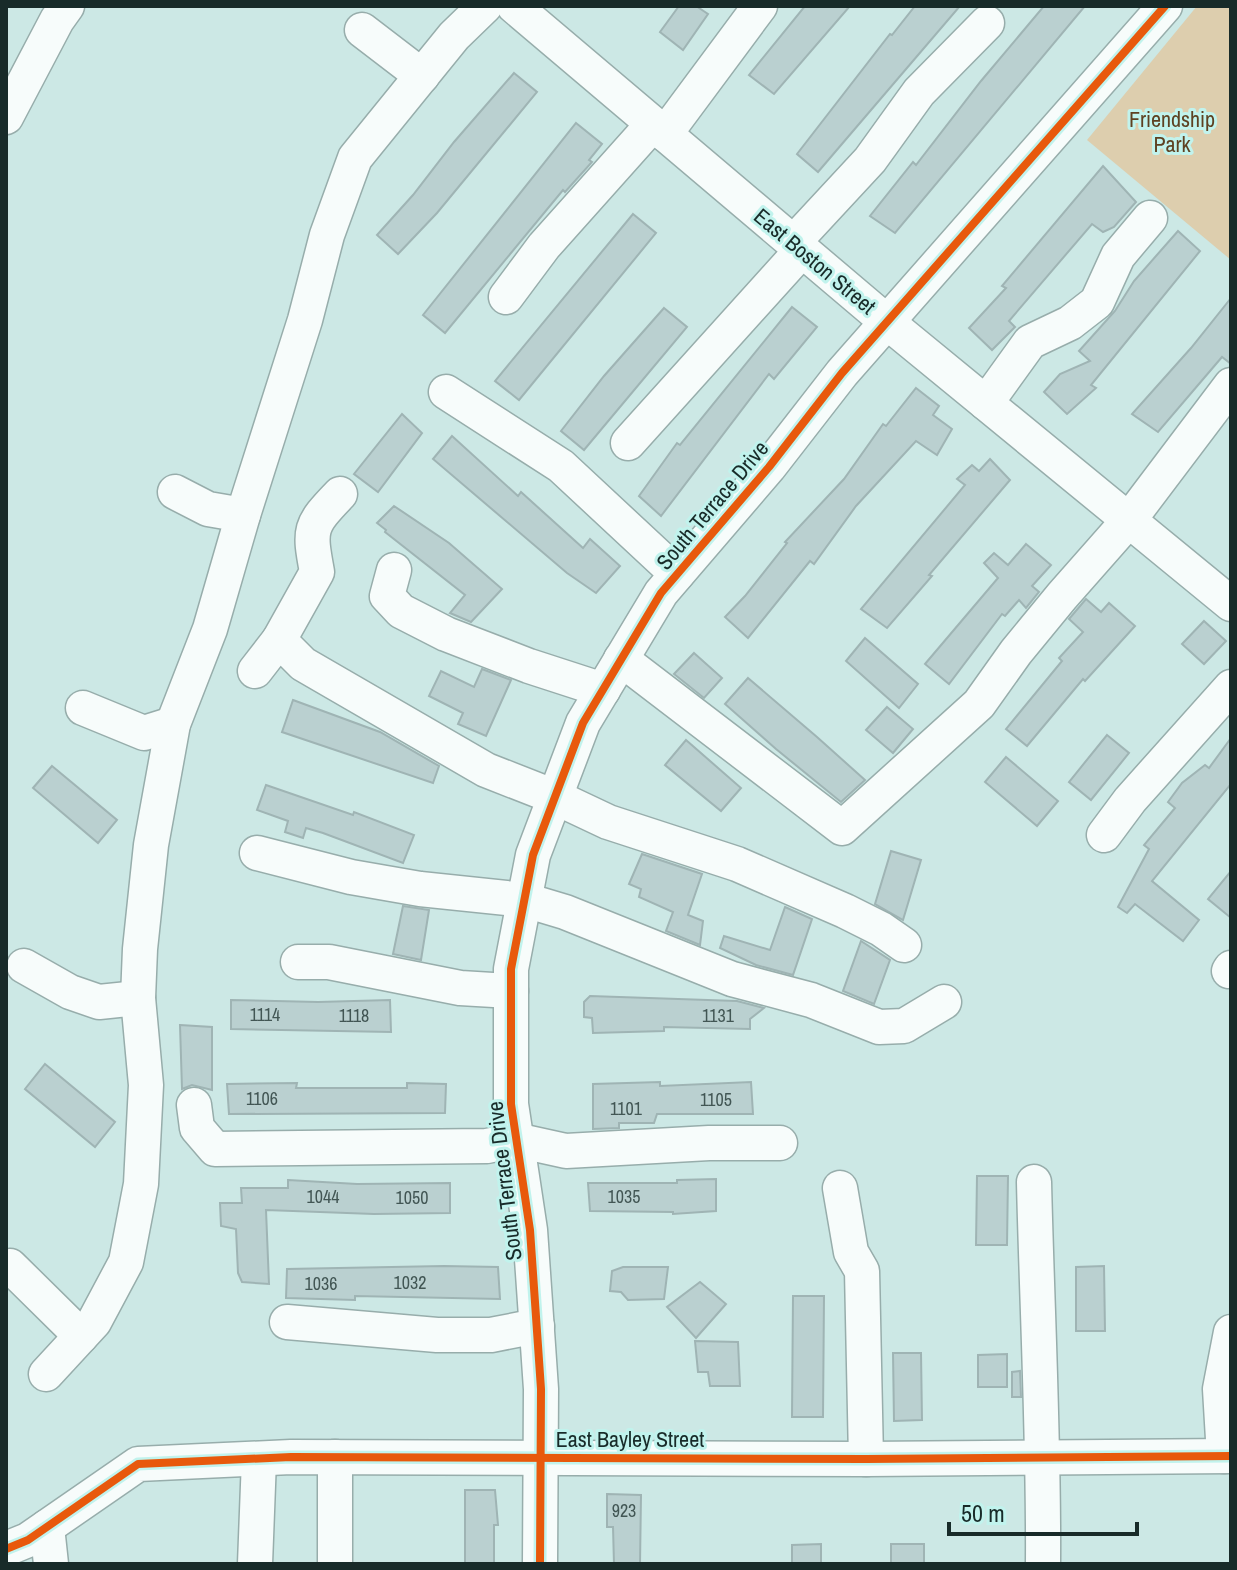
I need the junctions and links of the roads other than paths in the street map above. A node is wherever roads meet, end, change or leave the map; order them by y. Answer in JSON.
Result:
{"nodes":[{"id":1,"x":67,"y":6,"type":"edge"},
{"id":2,"x":485,"y":6,"type":"edge"},
{"id":3,"x":514,"y":6,"type":"edge"},
{"id":4,"x":760,"y":6,"type":"edge"},
{"id":5,"x":1165,"y":6,"type":"edge"},
{"id":6,"x":987,"y":23,"type":"dead end"},
{"id":7,"x":362,"y":30,"type":"dead end"},
{"id":8,"x":16,"y":68,"type":"edge"},
{"id":9,"x":422,"y":76,"type":"junction"},
{"id":10,"x":6,"y":117,"type":"edge"},
{"id":11,"x":659,"y":129,"type":"junction"},
{"id":12,"x":1150,"y":218,"type":"dead end"},
{"id":13,"x":798,"y":246,"type":"junction"},
{"id":14,"x":506,"y":297,"type":"dead end"},
{"id":15,"x":887,"y":322,"type":"junction"},
{"id":16,"x":1231,"y":385,"type":"edge"},
{"id":17,"x":446,"y":392,"type":"dead end"},
{"id":18,"x":986,"y":403,"type":"junction"},
{"id":19,"x":628,"y":443,"type":"dead end"},
{"id":20,"x":175,"y":492,"type":"dead end"},
{"id":21,"x":340,"y":494,"type":"dead end"},
{"id":22,"x":243,"y":515,"type":"junction"},
{"id":23,"x":1129,"y":520,"type":"junction"},
{"id":24,"x":394,"y":570,"type":"dead end"},
{"id":25,"x":677,"y":574,"type":"junction"},
{"id":26,"x":1231,"y":604,"type":"edge"},
{"id":27,"x":279,"y":640,"type":"junction"},
{"id":28,"x":621,"y":659,"type":"junction"},
{"id":29,"x":255,"y":671,"type":"dead end"},
{"id":30,"x":1231,"y":687,"type":"edge"},
{"id":31,"x":603,"y":690,"type":"junction"},
{"id":32,"x":83,"y":708,"type":"dead end"},
{"id":33,"x":173,"y":724,"type":"junction"},
{"id":34,"x":555,"y":797,"type":"junction"},
{"id":35,"x":1104,"y":835,"type":"dead end"},
{"id":36,"x":257,"y":853,"type":"dead end"},
{"id":37,"x":525,"y":900,"type":"junction"},
{"id":38,"x":904,"y":945,"type":"dead end"},
{"id":39,"x":298,"y":962,"type":"dead end"},
{"id":40,"x":24,"y":966,"type":"dead end"},
{"id":41,"x":511,"y":991,"type":"junction"},
{"id":42,"x":138,"y":998,"type":"junction"},
{"id":43,"x":944,"y":1002,"type":"dead end"},
{"id":44,"x":194,"y":1105,"type":"dead end"},
{"id":45,"x":516,"y":1140,"type":"junction"},
{"id":46,"x":780,"y":1143,"type":"dead end"},
{"id":47,"x":1034,"y":1182,"type":"dead end"},
{"id":48,"x":840,"y":1188,"type":"dead end"},
{"id":49,"x":10,"y":1266,"type":"dead end"},
{"id":50,"x":287,"y":1322,"type":"dead end"},
{"id":51,"x":537,"y":1326,"type":"junction"},
{"id":52,"x":1231,"y":1332,"type":"edge"},
{"id":53,"x":81,"y":1336,"type":"junction"},
{"id":54,"x":46,"y":1374,"type":"dead end"},
{"id":55,"x":1227,"y":1456,"type":"edge"},
{"id":56,"x":335,"y":1457,"type":"junction"},
{"id":57,"x":541,"y":1457,"type":"junction"},
{"id":58,"x":1044,"y":1457,"type":"junction"},
{"id":59,"x":259,"y":1459,"type":"junction"},
{"id":60,"x":866,"y":1459,"type":"junction"},
{"id":61,"x":47,"y":1527,"type":"junction"},
{"id":62,"x":6,"y":1549,"type":"edge"},
{"id":63,"x":51,"y":1564,"type":"edge"},
{"id":64,"x":255,"y":1564,"type":"edge"},
{"id":65,"x":335,"y":1564,"type":"edge"},
{"id":66,"x":540,"y":1564,"type":"edge"},
{"id":67,"x":1043,"y":1564,"type":"edge"}],
"edges":[{"from":1,"to":8,"type":"street"},
{"from":2,"to":9,"type":"street"},
{"from":3,"to":11,"type":"street","name":"East Boston Street"},
{"from":4,"to":11,"type":"street"},
{"from":5,"to":15,"type":"street","name":"South Terrace Drive"},
{"from":6,"to":13,"type":"street"},
{"from":7,"to":9,"type":"street"},
{"from":8,"to":10,"type":"street"},
{"from":9,"to":22,"type":"street"},
{"from":11,"to":13,"type":"street","name":"East Boston Street"},
{"from":11,"to":14,"type":"street"},
{"from":12,"to":18,"type":"street"},
{"from":13,"to":15,"type":"street","name":"East Boston Street"},
{"from":13,"to":19,"type":"street"},
{"from":15,"to":18,"type":"street","name":"East Boston Street"},
{"from":15,"to":25,"type":"street","name":"South Terrace Drive"},
{"from":16,"to":23,"type":"street"},
{"from":17,"to":25,"type":"street"},
{"from":18,"to":23,"type":"street","name":"East Boston Street"},
{"from":20,"to":22,"type":"street"},
{"from":21,"to":27,"type":"street"},
{"from":22,"to":33,"type":"street"},
{"from":23,"to":26,"type":"street","name":"East Boston Street"},
{"from":23,"to":28,"type":"street"},
{"from":24,"to":31,"type":"street"},
{"from":25,"to":28,"type":"street","name":"South Terrace Drive"},
{"from":27,"to":29,"type":"street"},
{"from":27,"to":34,"type":"street"},
{"from":28,"to":31,"type":"street","name":"South Terrace Drive"},
{"from":30,"to":35,"type":"street"},
{"from":31,"to":34,"type":"street","name":"South Terrace Drive"},
{"from":32,"to":33,"type":"street"},
{"from":33,"to":42,"type":"street"},
{"from":34,"to":37,"type":"street","name":"South Terrace Drive"},
{"from":34,"to":38,"type":"street"},
{"from":36,"to":37,"type":"street"},
{"from":37,"to":41,"type":"street","name":"South Terrace Drive"},
{"from":37,"to":43,"type":"street"},
{"from":39,"to":41,"type":"street"},
{"from":40,"to":42,"type":"street"},
{"from":41,"to":45,"type":"street","name":"South Terrace Drive"},
{"from":42,"to":53,"type":"street"},
{"from":44,"to":45,"type":"street"},
{"from":45,"to":46,"type":"street"},
{"from":45,"to":51,"type":"street","name":"South Terrace Drive"},
{"from":47,"to":58,"type":"street"},
{"from":48,"to":60,"type":"street"},
{"from":49,"to":53,"type":"street"},
{"from":50,"to":51,"type":"street"},
{"from":51,"to":57,"type":"street","name":"South Terrace Drive"},
{"from":52,"to":55,"type":"street"},
{"from":53,"to":54,"type":"street"},
{"from":55,"to":58,"type":"street","name":"East Bayley Street"},
{"from":56,"to":57,"type":"street","name":"East Bayley Street"},
{"from":56,"to":59,"type":"street","name":"East Bayley Street"},
{"from":56,"to":65,"type":"street"},
{"from":57,"to":60,"type":"street","name":"East Bayley Street"},
{"from":57,"to":66,"type":"street","name":"South Terrace Drive"},
{"from":58,"to":60,"type":"street","name":"East Bayley Street"},
{"from":58,"to":67,"type":"street"},
{"from":59,"to":61,"type":"street","name":"East Bayley Street"},
{"from":59,"to":64,"type":"street"},
{"from":61,"to":62,"type":"street","name":"East Bayley Street"},
{"from":61,"to":63,"type":"street"}]}
